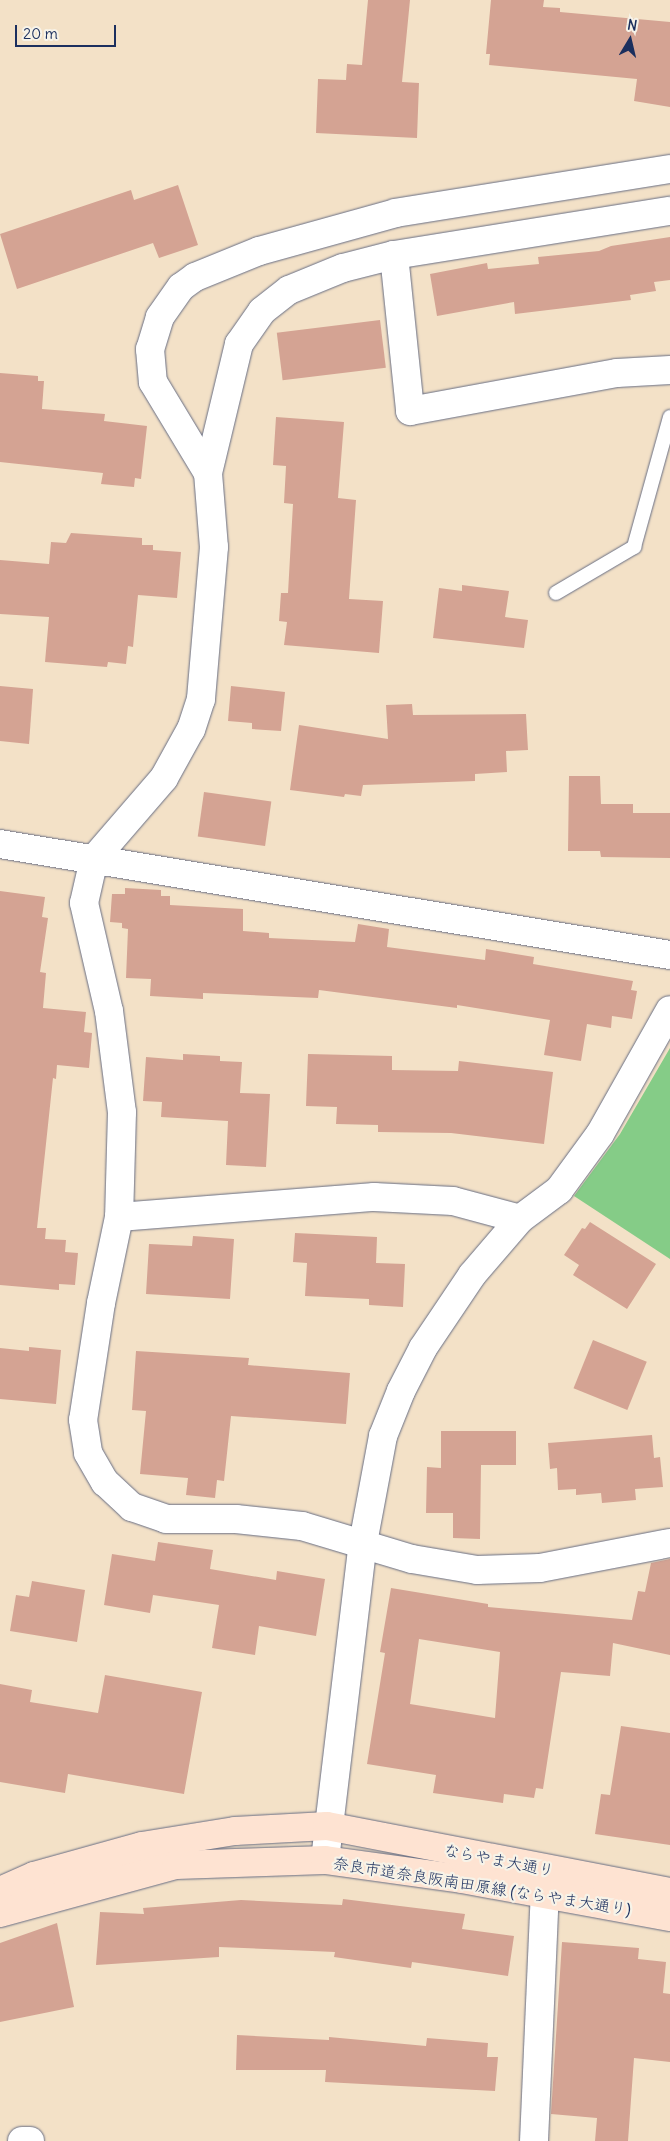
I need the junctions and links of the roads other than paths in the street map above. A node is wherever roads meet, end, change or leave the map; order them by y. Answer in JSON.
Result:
{"nodes":[{"id":1,"x":670,"y":169,"type":"edge"},
{"id":2,"x":670,"y":210,"type":"edge"},
{"id":3,"x":394,"y":255,"type":"junction"},
{"id":4,"x":670,"y":370,"type":"edge"},
{"id":5,"x":670,"y":417,"type":"edge"},
{"id":6,"x":208,"y":473,"type":"junction"},
{"id":7,"x":556,"y":593,"type":"dead end"},
{"id":8,"x":0,"y":844,"type":"edge"},
{"id":9,"x":94,"y":859,"type":"junction"},
{"id":10,"x":670,"y":955,"type":"edge"},
{"id":11,"x":670,"y":1010,"type":"edge"},
{"id":12,"x":119,"y":1217,"type":"junction"},
{"id":13,"x":520,"y":1219,"type":"junction"},
{"id":14,"x":362,"y":1542,"type":"junction"},
{"id":15,"x":670,"y":1543,"type":"edge"},
{"id":16,"x":327,"y":1826,"type":"junction"},
{"id":17,"x":325,"y":1860,"type":"junction"},
{"id":18,"x":545,"y":1881,"type":"junction"},
{"id":19,"x":0,"y":1891,"type":"edge"},
{"id":20,"x":670,"y":1892,"type":"edge"},
{"id":21,"x":0,"y":1913,"type":"edge"},
{"id":22,"x":670,"y":1918,"type":"edge"},
{"id":23,"x":22,"y":2141,"type":"edge"},
{"id":24,"x":30,"y":2141,"type":"edge"},
{"id":25,"x":534,"y":2141,"type":"edge"}],
"edges":[{"from":1,"to":6,"type":"street"},
{"from":2,"to":3,"type":"street"},
{"from":3,"to":4,"type":"street"},
{"from":3,"to":6,"type":"street"},
{"from":5,"to":7,"type":"lane"},
{"from":6,"to":9,"type":"street"},
{"from":8,"to":9,"type":"street"},
{"from":9,"to":10,"type":"street"},
{"from":9,"to":12,"type":"street"},
{"from":11,"to":13,"type":"street"},
{"from":12,"to":13,"type":"street"},
{"from":12,"to":14,"type":"street"},
{"from":13,"to":14,"type":"street"},
{"from":14,"to":15,"type":"street"},
{"from":14,"to":16,"type":"street"},
{"from":16,"to":17,"type":"street"},
{"from":16,"to":18,"type":"street","name":"ならやま大通り"},
{"from":16,"to":19,"type":"street"},
{"from":17,"to":18,"type":"street","name":"奈良市道奈良阪南田原線 (ならやま大通り)"},
{"from":17,"to":21,"type":"street","name":"奈良市道奈良阪南田原線 (ならやま大通り)"},
{"from":18,"to":20,"type":"street","name":"ならやま大通り"},
{"from":18,"to":22,"type":"street","name":"奈良市道奈良阪南田原線 (ならやま大通り)"},
{"from":18,"to":25,"type":"street"},
{"from":23,"to":24,"type":"street"}]}
